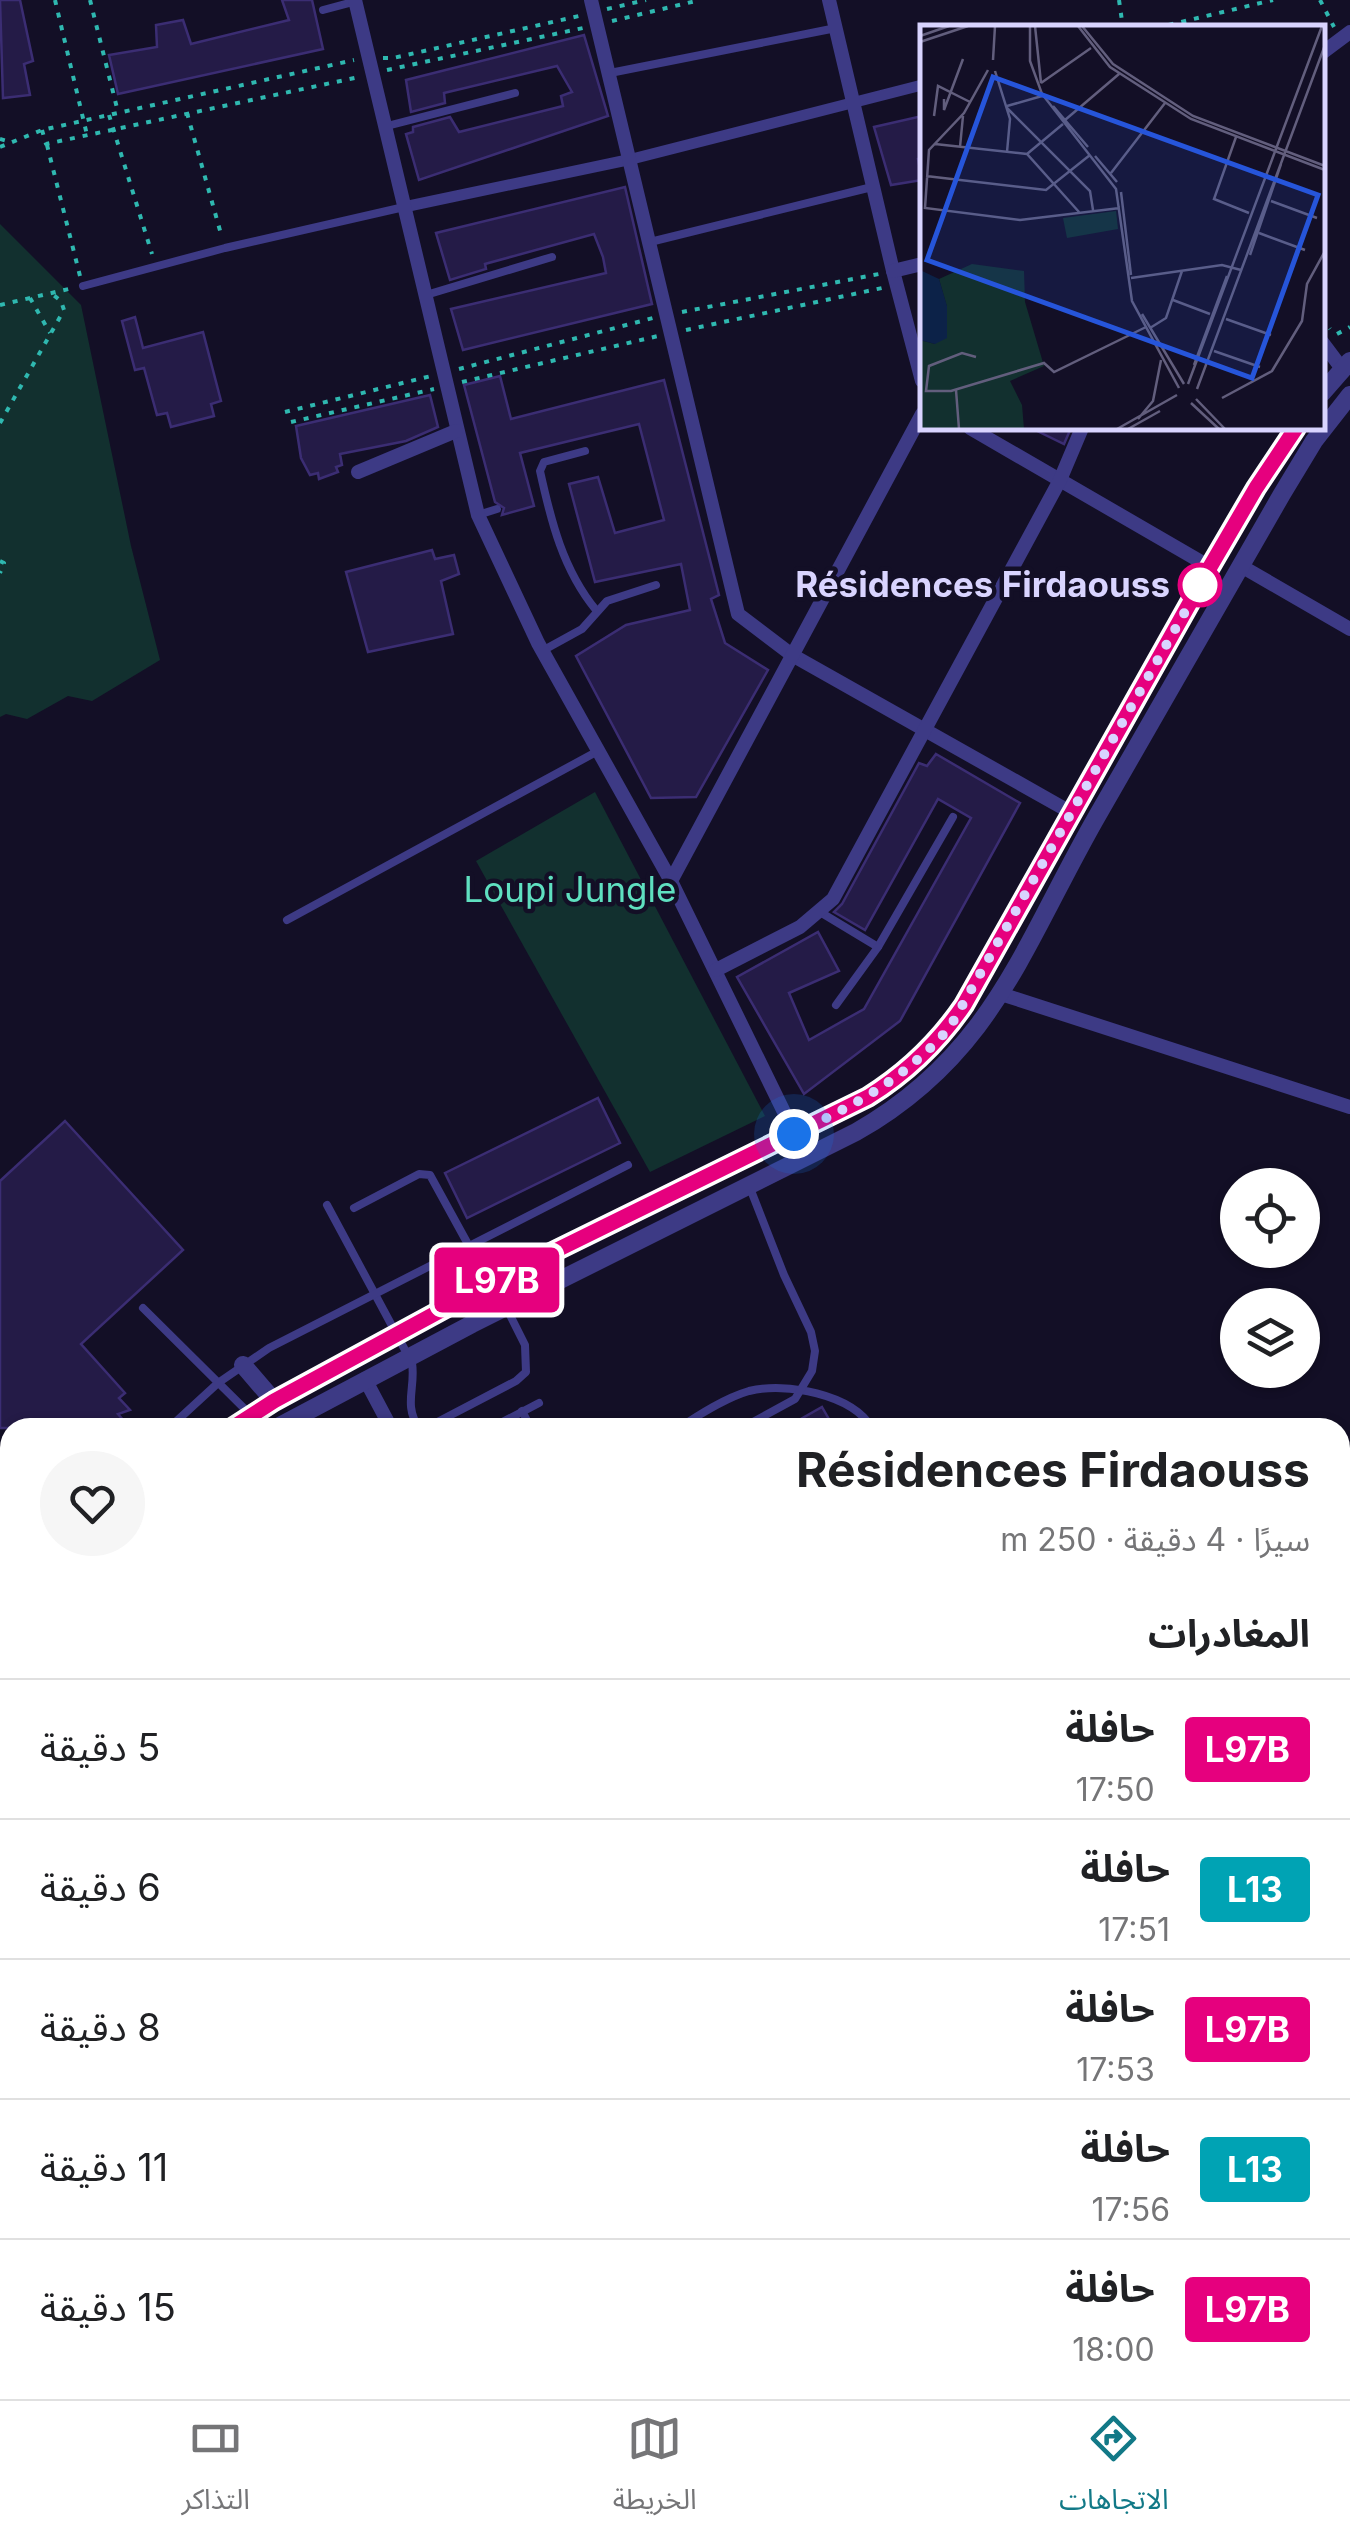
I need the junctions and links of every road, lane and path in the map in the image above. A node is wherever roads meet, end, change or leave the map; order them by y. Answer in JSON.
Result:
{"nodes":[{"id":1,"x":55,"y":0,"type":"edge"},
{"id":2,"x":90,"y":0,"type":"edge"},
{"id":3,"x":646,"y":0,"type":"edge"},
{"id":4,"x":829,"y":0,"type":"edge"},
{"id":5,"x":1119,"y":0,"type":"edge"},
{"id":6,"x":1272,"y":0,"type":"edge"},
{"id":7,"x":1320,"y":0,"type":"edge"},
{"id":8,"x":357,"y":1,"type":"edge"},
{"id":9,"x":593,"y":6,"type":"edge"},
{"id":10,"x":323,"y":10,"type":"dead end"},
{"id":11,"x":1123,"y":25,"type":"edge"},
{"id":12,"x":1168,"y":25,"type":"edge"},
{"id":13,"x":836,"y":28,"type":"junction"},
{"id":14,"x":1347,"y":35,"type":"edge"},
{"id":15,"x":1325,"y":52,"type":"edge"},
{"id":16,"x":369,"y":57,"type":"junction"},
{"id":17,"x":610,"y":73,"type":"junction"},
{"id":18,"x":920,"y":86,"type":"edge"},
{"id":19,"x":515,"y":93,"type":"dead end"},
{"id":20,"x":852,"y":103,"type":"junction"},
{"id":21,"x":119,"y":113,"type":"junction"},
{"id":22,"x":187,"y":114,"type":"dead end"},
{"id":23,"x":109,"y":115,"type":"junction"},
{"id":24,"x":83,"y":121,"type":"junction"},
{"id":25,"x":387,"y":126,"type":"junction"},
{"id":26,"x":87,"y":135,"type":"dead end"},
{"id":27,"x":0,"y":139,"type":"edge"},
{"id":28,"x":12,"y":142,"type":"junction"},
{"id":29,"x":46,"y":144,"type":"dead end"},
{"id":30,"x":0,"y":147,"type":"edge"},
{"id":31,"x":632,"y":159,"type":"junction"},
{"id":32,"x":872,"y":186,"type":"junction"},
{"id":33,"x":404,"y":208,"type":"junction"},
{"id":34,"x":650,"y":242,"type":"junction"},
{"id":35,"x":224,"y":248,"type":"junction"},
{"id":36,"x":552,"y":257,"type":"dead end"},
{"id":37,"x":920,"y":265,"type":"edge"},
{"id":38,"x":156,"y":266,"type":"junction"},
{"id":39,"x":895,"y":278,"type":"junction"},
{"id":40,"x":82,"y":286,"type":"junction"},
{"id":41,"x":51,"y":293,"type":"junction"},
{"id":42,"x":426,"y":295,"type":"junction"},
{"id":43,"x":30,"y":298,"type":"junction"},
{"id":44,"x":0,"y":305,"type":"edge"},
{"id":45,"x":1325,"y":322,"type":"edge"},
{"id":46,"x":1350,"y":327,"type":"edge"},
{"id":47,"x":50,"y":334,"type":"junction"},
{"id":48,"x":670,"y":334,"type":"junction"},
{"id":49,"x":1325,"y":345,"type":"edge"},
{"id":50,"x":1346,"y":366,"type":"edge"},
{"id":51,"x":920,"y":374,"type":"edge"},
{"id":52,"x":446,"y":380,"type":"junction"},
{"id":53,"x":1325,"y":390,"type":"edge"},
{"id":54,"x":1350,"y":395,"type":"edge"},
{"id":55,"x":285,"y":412,"type":"dead end"},
{"id":56,"x":920,"y":418,"type":"edge"},
{"id":57,"x":291,"y":422,"type":"dead end"},
{"id":58,"x":0,"y":423,"type":"edge"},
{"id":59,"x":973,"y":430,"type":"edge"},
{"id":60,"x":1081,"y":430,"type":"edge"},
{"id":61,"x":1295,"y":430,"type":"edge"},
{"id":62,"x":456,"y":431,"type":"junction"},
{"id":63,"x":585,"y":451,"type":"dead end"},
{"id":64,"x":358,"y":472,"type":"dead end"},
{"id":65,"x":1060,"y":480,"type":"junction"},
{"id":66,"x":545,"y":492,"type":"junction"},
{"id":67,"x":532,"y":497,"type":"dead end"},
{"id":68,"x":497,"y":509,"type":"dead end"},
{"id":69,"x":478,"y":516,"type":"junction"},
{"id":70,"x":0,"y":561,"type":"edge"},
{"id":71,"x":1241,"y":566,"type":"junction"},
{"id":72,"x":1210,"y":567,"type":"junction"},
{"id":73,"x":0,"y":574,"type":"edge"},
{"id":74,"x":656,"y":585,"type":"dead end"},
{"id":75,"x":596,"y":610,"type":"junction"},
{"id":76,"x":1350,"y":629,"type":"edge"},
{"id":77,"x":542,"y":651,"type":"junction"},
{"id":78,"x":792,"y":655,"type":"junction"},
{"id":79,"x":923,"y":728,"type":"junction"},
{"id":80,"x":598,"y":751,"type":"junction"},
{"id":81,"x":1072,"y":813,"type":"junction"},
{"id":82,"x":954,"y":818,"type":"dead end"},
{"id":83,"x":671,"y":882,"type":"junction"},
{"id":84,"x":820,"y":912,"type":"junction"},
{"id":85,"x":288,"y":920,"type":"dead end"},
{"id":86,"x":878,"y":947,"type":"junction"},
{"id":87,"x":716,"y":970,"type":"junction"},
{"id":88,"x":1001,"y":994,"type":"junction"},
{"id":89,"x":836,"y":1005,"type":"dead end"},
{"id":90,"x":1350,"y":1106,"type":"edge"},
{"id":91,"x":794,"y":1134,"type":"junction"},
{"id":92,"x":806,"y":1157,"type":"junction"},
{"id":93,"x":628,"y":1166,"type":"dead end"},
{"id":94,"x":750,"y":1187,"type":"junction"},
{"id":95,"x":327,"y":1205,"type":"dead end"},
{"id":96,"x":354,"y":1208,"type":"dead end"},
{"id":97,"x":468,"y":1246,"type":"junction"},
{"id":98,"x":374,"y":1294,"type":"junction"},
{"id":99,"x":506,"y":1306,"type":"junction"},
{"id":100,"x":143,"y":1308,"type":"dead end"},
{"id":101,"x":396,"y":1335,"type":"junction"},
{"id":102,"x":408,"y":1356,"type":"junction"},
{"id":103,"x":243,"y":1365,"type":"junction"},
{"id":104,"x":364,"y":1378,"type":"junction"},
{"id":105,"x":218,"y":1383,"type":"junction"},
{"id":106,"x":802,"y":1392,"type":"junction"},
{"id":107,"x":274,"y":1401,"type":"junction"},
{"id":108,"x":539,"y":1403,"type":"dead end"},
{"id":109,"x":522,"y":1411,"type":"junction"},
{"id":110,"x":180,"y":1418,"type":"edge"},
{"id":111,"x":254,"y":1418,"type":"edge"},
{"id":112,"x":260,"y":1418,"type":"edge"},
{"id":113,"x":294,"y":1418,"type":"edge"},
{"id":114,"x":386,"y":1418,"type":"edge"},
{"id":115,"x":416,"y":1418,"type":"edge"},
{"id":116,"x":442,"y":1418,"type":"edge"},
{"id":117,"x":509,"y":1418,"type":"edge"},
{"id":118,"x":526,"y":1418,"type":"edge"},
{"id":119,"x":697,"y":1418,"type":"edge"},
{"id":120,"x":762,"y":1418,"type":"edge"},
{"id":121,"x":866,"y":1418,"type":"edge"}],
"edges":[{"from":1,"to":24,"type":"path"},
{"from":2,"to":21,"type":"path"},
{"from":3,"to":9,"type":"path"},
{"from":4,"to":13,"type":"street"},
{"from":5,"to":11,"type":"path"},
{"from":6,"to":12,"type":"path"},
{"from":7,"to":14,"type":"path"},
{"from":8,"to":10,"type":"lane"},
{"from":8,"to":16,"type":"street"},
{"from":9,"to":16,"type":"path"},
{"from":9,"to":17,"type":"street"},
{"from":13,"to":17,"type":"lane"},
{"from":13,"to":20,"type":"street"},
{"from":14,"to":15,"type":"street"},
{"from":16,"to":21,"type":"path"},
{"from":16,"to":25,"type":"street"},
{"from":17,"to":31,"type":"street"},
{"from":18,"to":20,"type":"street"},
{"from":19,"to":25,"type":"lane"},
{"from":20,"to":31,"type":"street"},
{"from":20,"to":32,"type":"street"},
{"from":21,"to":23,"type":"path"},
{"from":22,"to":35,"type":"path"},
{"from":23,"to":24,"type":"path"},
{"from":23,"to":38,"type":"path"},
{"from":24,"to":26,"type":"path"},
{"from":24,"to":28,"type":"path"},
{"from":25,"to":33,"type":"street"},
{"from":27,"to":28,"type":"path"},
{"from":28,"to":30,"type":"path"},
{"from":29,"to":40,"type":"path"},
{"from":31,"to":33,"type":"street"},
{"from":31,"to":34,"type":"street"},
{"from":32,"to":34,"type":"lane"},
{"from":32,"to":39,"type":"street"},
{"from":33,"to":35,"type":"lane"},
{"from":33,"to":42,"type":"street"},
{"from":34,"to":48,"type":"street"},
{"from":35,"to":38,"type":"lane"},
{"from":36,"to":42,"type":"lane"},
{"from":37,"to":39,"type":"street"},
{"from":38,"to":40,"type":"lane"},
{"from":39,"to":48,"type":"path"},
{"from":39,"to":51,"type":"street"},
{"from":40,"to":41,"type":"path"},
{"from":41,"to":43,"type":"path"},
{"from":41,"to":47,"type":"path"},
{"from":42,"to":52,"type":"street"},
{"from":43,"to":44,"type":"path"},
{"from":43,"to":47,"type":"path"},
{"from":45,"to":46,"type":"path"},
{"from":47,"to":58,"type":"path"},
{"from":48,"to":52,"type":"path"},
{"from":48,"to":78,"type":"street"},
{"from":49,"to":50,"type":"street"},
{"from":50,"to":53,"type":"street"},
{"from":52,"to":55,"type":"path"},
{"from":52,"to":57,"type":"path"},
{"from":52,"to":62,"type":"street"},
{"from":54,"to":71,"type":"street"},
{"from":56,"to":78,"type":"street"},
{"from":59,"to":65,"type":"street"},
{"from":60,"to":65,"type":"street"},
{"from":61,"to":72,"type":"street"},
{"from":62,"to":64,"type":"street"},
{"from":62,"to":69,"type":"street"},
{"from":63,"to":66,"type":"lane"},
{"from":65,"to":72,"type":"street"},
{"from":65,"to":79,"type":"street"},
{"from":66,"to":67,"type":"lane"},
{"from":66,"to":75,"type":"lane"},
{"from":68,"to":69,"type":"lane"},
{"from":69,"to":77,"type":"street"},
{"from":70,"to":73,"type":"path"},
{"from":71,"to":76,"type":"street"},
{"from":71,"to":88,"type":"street"},
{"from":72,"to":81,"type":"street"},
{"from":74,"to":75,"type":"lane"},
{"from":75,"to":77,"type":"lane"},
{"from":77,"to":80,"type":"street"},
{"from":78,"to":79,"type":"street"},
{"from":78,"to":83,"type":"street"},
{"from":79,"to":81,"type":"street"},
{"from":79,"to":84,"type":"street"},
{"from":80,"to":83,"type":"street"},
{"from":80,"to":85,"type":"lane"},
{"from":81,"to":91,"type":"street"},
{"from":82,"to":86,"type":"lane"},
{"from":83,"to":87,"type":"street"},
{"from":84,"to":86,"type":"lane"},
{"from":84,"to":87,"type":"street"},
{"from":86,"to":89,"type":"lane"},
{"from":87,"to":91,"type":"street"},
{"from":88,"to":90,"type":"street"},
{"from":88,"to":92,"type":"street"},
{"from":91,"to":92,"type":"street"},
{"from":91,"to":101,"type":"street"},
{"from":92,"to":94,"type":"street"},
{"from":93,"to":97,"type":"lane"},
{"from":94,"to":99,"type":"street"},
{"from":94,"to":106,"type":"lane"},
{"from":95,"to":98,"type":"lane"},
{"from":96,"to":97,"type":"lane"},
{"from":97,"to":98,"type":"lane"},
{"from":98,"to":101,"type":"lane"},
{"from":98,"to":103,"type":"lane"},
{"from":99,"to":102,"type":"street"},
{"from":99,"to":116,"type":"lane"},
{"from":100,"to":105,"type":"lane"},
{"from":101,"to":102,"type":"lane"},
{"from":101,"to":107,"type":"street"},
{"from":102,"to":104,"type":"street"},
{"from":102,"to":115,"type":"lane"},
{"from":103,"to":105,"type":"lane"},
{"from":103,"to":107,"type":"street"},
{"from":104,"to":113,"type":"street"},
{"from":104,"to":114,"type":"street"},
{"from":105,"to":110,"type":"lane"},
{"from":105,"to":111,"type":"lane"},
{"from":106,"to":119,"type":"lane"},
{"from":106,"to":120,"type":"lane"},
{"from":106,"to":121,"type":"lane"},
{"from":107,"to":112,"type":"street"},
{"from":108,"to":109,"type":"lane"},
{"from":109,"to":117,"type":"lane"},
{"from":109,"to":118,"type":"lane"}]}
